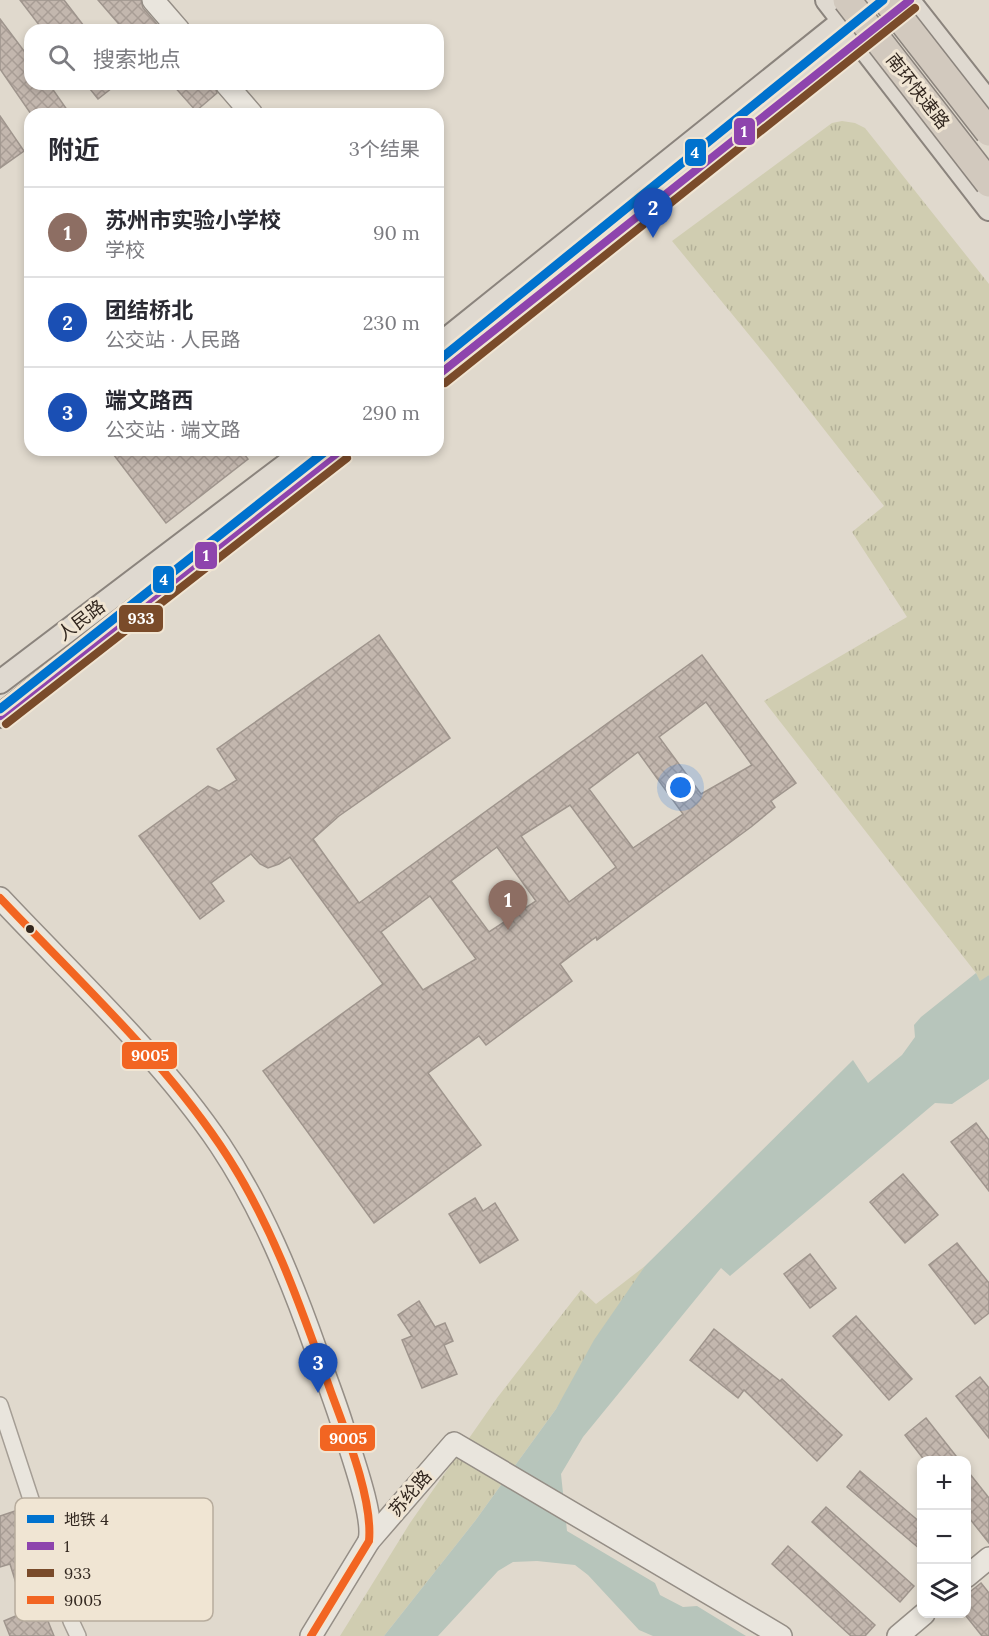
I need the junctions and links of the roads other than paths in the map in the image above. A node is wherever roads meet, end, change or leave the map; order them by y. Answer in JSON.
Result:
{"nodes":[{"id":1,"x":153,"y":0,"type":"edge"},
{"id":2,"x":827,"y":0,"type":"edge"},
{"id":3,"x":874,"y":0,"type":"edge"},
{"id":4,"x":886,"y":0,"type":"edge"},
{"id":5,"x":909,"y":0,"type":"edge"},
{"id":6,"x":845,"y":11,"type":"edge"},
{"id":7,"x":174,"y":24,"type":"edge"},
{"id":8,"x":858,"y":41,"type":"junction"},
{"id":9,"x":231,"y":90,"type":"edge"},
{"id":10,"x":989,"y":103,"type":"edge"},
{"id":11,"x":247,"y":108,"type":"edge"},
{"id":12,"x":989,"y":132,"type":"edge"},
{"id":13,"x":989,"y":183,"type":"edge"},
{"id":14,"x":989,"y":209,"type":"edge"},
{"id":15,"x":444,"y":336,"type":"edge"},
{"id":16,"x":444,"y":341,"type":"edge"},
{"id":17,"x":460,"y":357,"type":"junction"},
{"id":18,"x":444,"y":370,"type":"edge"},
{"id":19,"x":298,"y":456,"type":"edge"},
{"id":20,"x":333,"y":456,"type":"edge"},
{"id":21,"x":0,"y":682,"type":"edge"},
{"id":22,"x":0,"y":716,"type":"edge"},
{"id":23,"x":0,"y":898,"type":"edge"},
{"id":24,"x":0,"y":1405,"type":"edge"},
{"id":25,"x":31,"y":1498,"type":"edge"},
{"id":26,"x":369,"y":1541,"type":"junction"},
{"id":27,"x":989,"y":1558,"type":"edge"},
{"id":28,"x":971,"y":1573,"type":"edge"},
{"id":29,"x":919,"y":1618,"type":"edge"},
{"id":30,"x":71,"y":1621,"type":"edge"},
{"id":31,"x":78,"y":1636,"type":"edge"},
{"id":32,"x":310,"y":1636,"type":"edge"},
{"id":33,"x":781,"y":1636,"type":"edge"},
{"id":34,"x":898,"y":1636,"type":"edge"}],
"edges":[{"from":1,"to":7,"type":"street"},
{"from":2,"to":6,"type":"main road"},
{"from":3,"to":6,"type":"main road"},
{"from":4,"to":12,"type":"highway","name":"南环快速路","bridge":true},
{"from":5,"to":8,"type":"main road"},
{"from":5,"to":10,"type":"main road"},
{"from":6,"to":8,"type":"main road"},
{"from":6,"to":13,"type":"highway","name":"南环快速路","bridge":true},
{"from":6,"to":15,"type":"main road"},
{"from":8,"to":14,"type":"main road"},
{"from":8,"to":17,"type":"main road"},
{"from":9,"to":11,"type":"street"},
{"from":16,"to":17,"type":"street"},
{"from":17,"to":18,"type":"main road"},
{"from":19,"to":21,"type":"main road","name":"人民路"},
{"from":20,"to":22,"type":"main road","name":"人民路"},
{"from":23,"to":26,"type":"street"},
{"from":24,"to":25,"type":"street"},
{"from":26,"to":32,"type":"street","name":"苏纶路"},
{"from":26,"to":33,"type":"street","name":"苏纶路"},
{"from":27,"to":28,"type":"street"},
{"from":29,"to":34,"type":"street"},
{"from":30,"to":31,"type":"street"}]}
